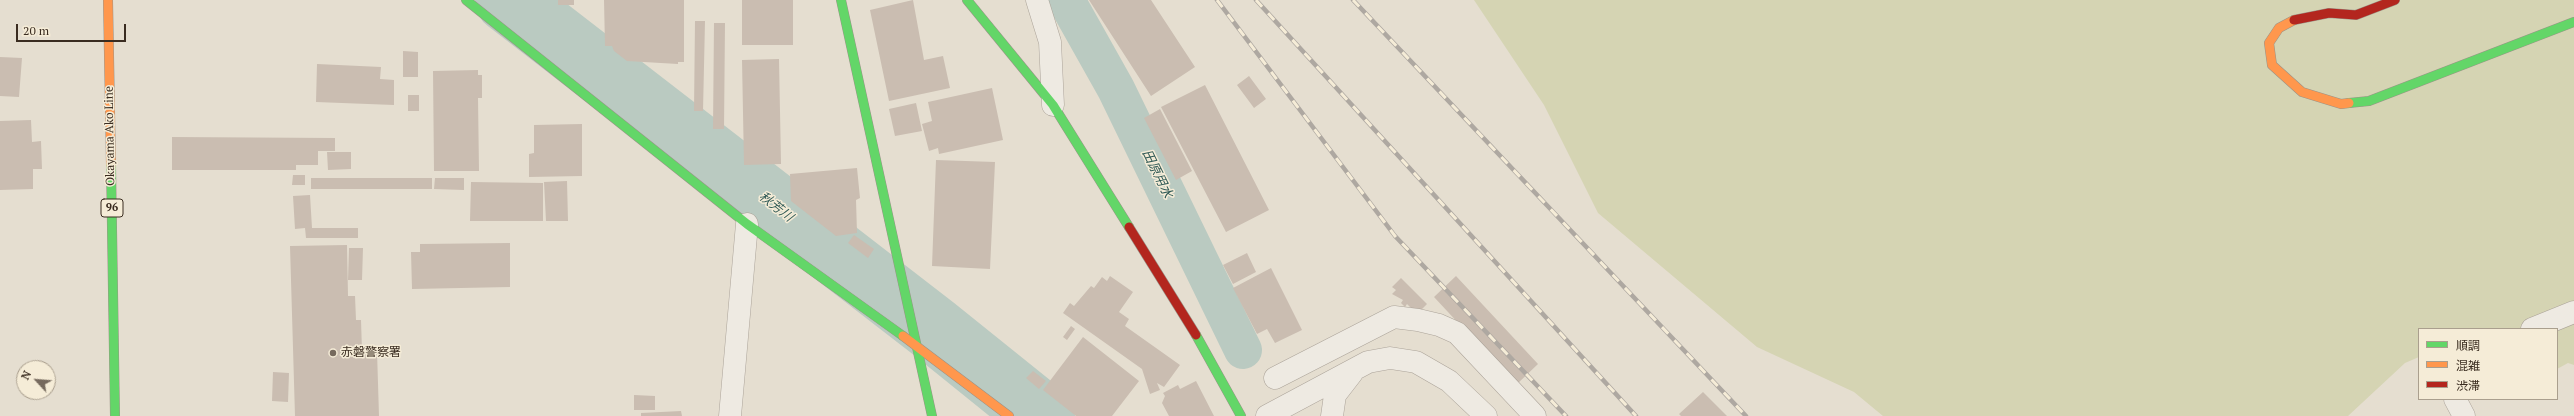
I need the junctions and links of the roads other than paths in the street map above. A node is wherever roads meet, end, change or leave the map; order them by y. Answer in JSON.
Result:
{"nodes":[{"id":1,"x":108,"y":0,"type":"edge"},
{"id":2,"x":466,"y":0,"type":"edge"},
{"id":3,"x":841,"y":0,"type":"edge"},
{"id":4,"x":967,"y":0,"type":"edge"},
{"id":5,"x":1037,"y":0,"type":"edge"},
{"id":6,"x":2395,"y":0,"type":"edge"},
{"id":7,"x":2574,"y":22,"type":"edge"},
{"id":8,"x":1053,"y":105,"type":"junction"},
{"id":9,"x":747,"y":224,"type":"junction"},
{"id":10,"x":2574,"y":312,"type":"edge"},
{"id":11,"x":2534,"y":328,"type":"edge"},
{"id":12,"x":916,"y":345,"type":"junction"},
{"id":13,"x":1356,"y":368,"type":"junction"},
{"id":14,"x":1275,"y":378,"type":"dead end"},
{"id":15,"x":2456,"y":400,"type":"edge"},
{"id":16,"x":115,"y":416,"type":"edge"},
{"id":17,"x":730,"y":416,"type":"edge"},
{"id":18,"x":932,"y":416,"type":"edge"},
{"id":19,"x":1009,"y":416,"type":"edge"},
{"id":20,"x":1241,"y":416,"type":"edge"},
{"id":21,"x":1267,"y":416,"type":"edge"},
{"id":22,"x":1332,"y":416,"type":"edge"},
{"id":23,"x":1486,"y":416,"type":"edge"},
{"id":24,"x":1535,"y":416,"type":"edge"},
{"id":25,"x":2464,"y":416,"type":"edge"}],
"edges":[{"from":1,"to":16,"type":"street","name":"Okayama Ako Line","number":"96"},
{"from":2,"to":9,"type":"street"},
{"from":3,"to":12,"type":"street"},
{"from":4,"to":8,"type":"street"},
{"from":5,"to":8,"type":"street"},
{"from":6,"to":7,"type":"street"},
{"from":8,"to":20,"type":"street"},
{"from":9,"to":12,"type":"street"},
{"from":9,"to":17,"type":"street"},
{"from":10,"to":11,"type":"street"},
{"from":12,"to":18,"type":"street"},
{"from":12,"to":19,"type":"street"},
{"from":13,"to":21,"type":"street"},
{"from":13,"to":22,"type":"street"},
{"from":13,"to":23,"type":"street"},
{"from":14,"to":24,"type":"street"},
{"from":15,"to":25,"type":"street"}]}
